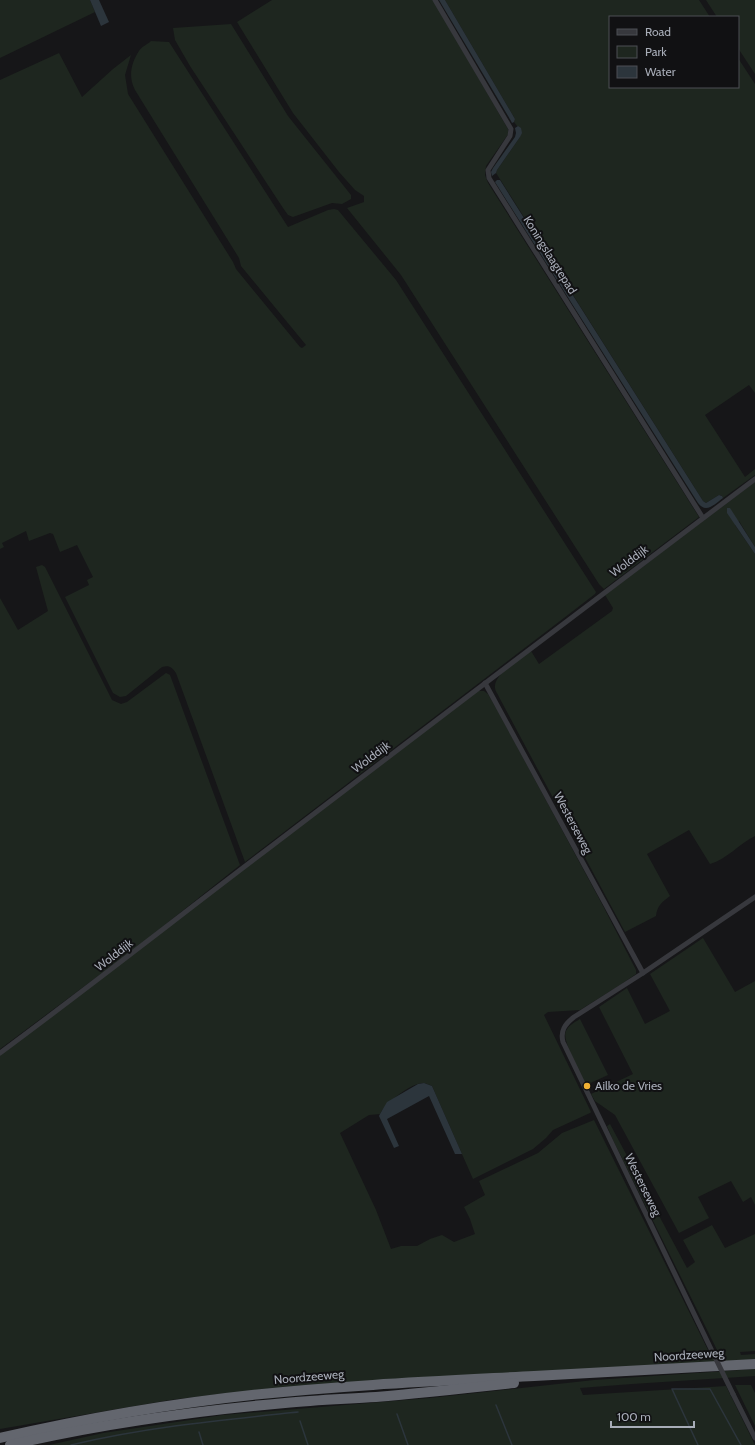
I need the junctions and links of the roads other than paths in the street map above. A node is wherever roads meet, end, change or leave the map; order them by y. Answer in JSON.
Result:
{"nodes":[{"id":1,"x":434,"y":0,"type":"edge"},
{"id":2,"x":755,"y":479,"type":"edge"},
{"id":3,"x":703,"y":518,"type":"junction"},
{"id":4,"x":485,"y":683,"type":"junction"},
{"id":5,"x":755,"y":897,"type":"edge"},
{"id":6,"x":643,"y":973,"type":"junction"},
{"id":7,"x":0,"y":1053,"type":"edge"},
{"id":8,"x":755,"y":1364,"type":"edge"},
{"id":9,"x":624,"y":1372,"type":"junction"},
{"id":10,"x":59,"y":1425,"type":"junction"},
{"id":11,"x":76,"y":1431,"type":"junction"},
{"id":12,"x":0,"y":1432,"type":"edge"},
{"id":13,"x":0,"y":1438,"type":"edge"},
{"id":14,"x":755,"y":1438,"type":"edge"},
{"id":15,"x":10,"y":1445,"type":"edge"},
{"id":16,"x":34,"y":1445,"type":"edge"}],
"edges":[{"from":1,"to":3,"type":"street","name":"Koningslaagtepad"},
{"from":2,"to":3,"type":"street","name":"Wolddijk"},
{"from":3,"to":4,"type":"street","name":"Wolddijk"},
{"from":4,"to":6,"type":"street","name":"Westerseweg"},
{"from":4,"to":7,"type":"street","name":"Wolddijk"},
{"from":5,"to":6,"type":"street","name":"Westerseweg"},
{"from":6,"to":14,"type":"street","name":"Westerseweg","bridge":true},
{"from":8,"to":9,"type":"highway","name":"Noordzeeweg"},
{"from":9,"to":10,"type":"highway","name":"Noordzeeweg"},
{"from":9,"to":11,"type":"highway","name":"Noordzeeweg"},
{"from":10,"to":12,"type":"highway"},
{"from":10,"to":13,"type":"highway","name":"Noordzeeweg"},
{"from":11,"to":15,"type":"highway","name":"Noordzeeweg"},
{"from":11,"to":16,"type":"highway"}]}
